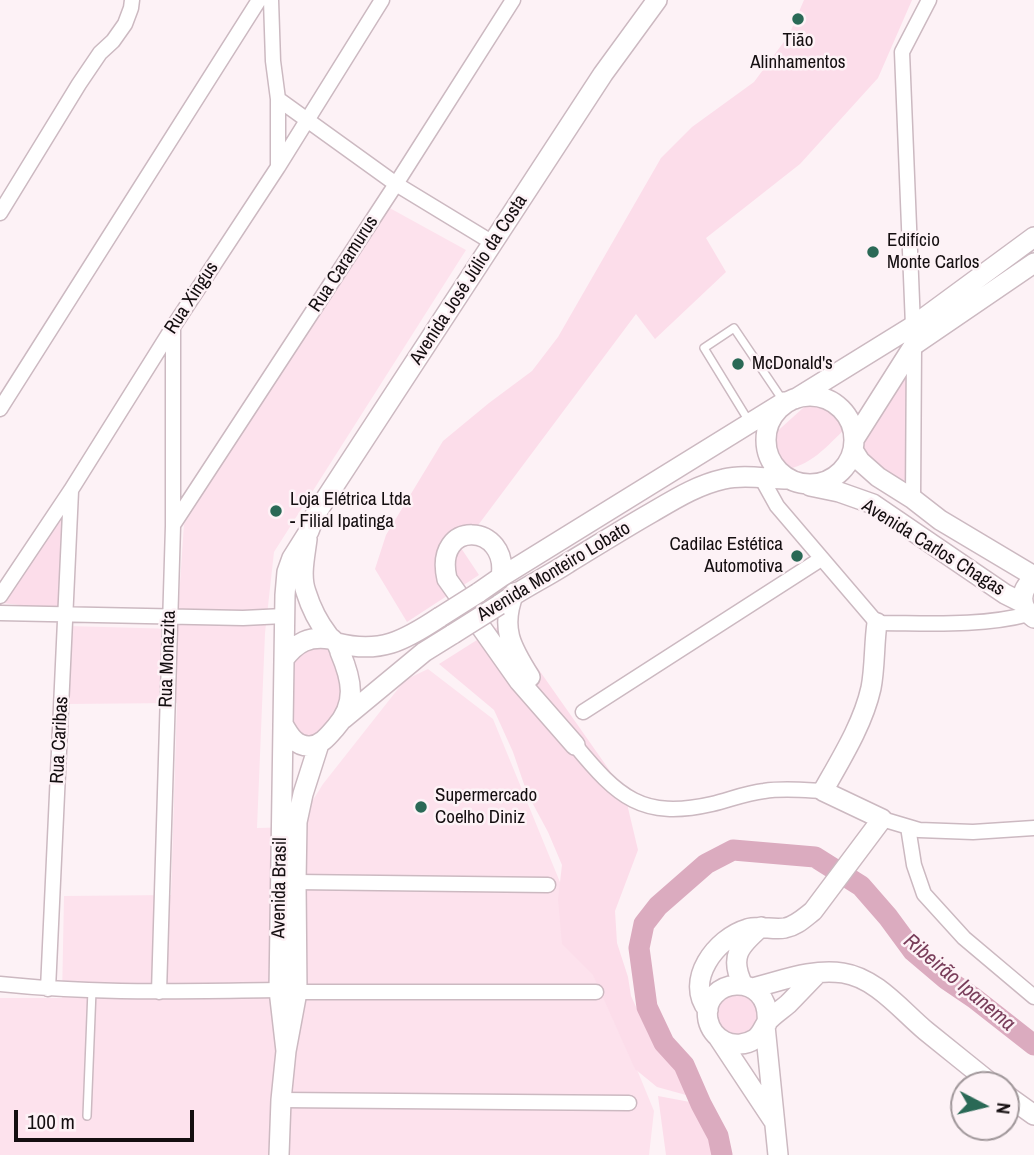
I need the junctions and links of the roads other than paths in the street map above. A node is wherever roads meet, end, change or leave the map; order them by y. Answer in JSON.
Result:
{"nodes":[{"id":1,"x":132,"y":0,"type":"edge"},
{"id":2,"x":259,"y":0,"type":"edge"},
{"id":3,"x":271,"y":0,"type":"edge"},
{"id":4,"x":382,"y":0,"type":"edge"},
{"id":5,"x":513,"y":0,"type":"edge"},
{"id":6,"x":649,"y":0,"type":"edge"},
{"id":7,"x":657,"y":0,"type":"edge"},
{"id":8,"x":929,"y":0,"type":"edge"},
{"id":9,"x":634,"y":32,"type":"junction"},
{"id":10,"x":278,"y":99,"type":"junction"},
{"id":11,"x":308,"y":120,"type":"junction"},
{"id":12,"x":278,"y":167,"type":"junction"},
{"id":13,"x":396,"y":184,"type":"junction"},
{"id":14,"x":0,"y":213,"type":"edge"},
{"id":15,"x":1034,"y":237,"type":"edge"},
{"id":16,"x":493,"y":243,"type":"junction"},
{"id":17,"x":1034,"y":263,"type":"edge"},
{"id":18,"x":173,"y":327,"type":"junction"},
{"id":19,"x":913,"y":335,"type":"junction"},
{"id":20,"x":790,"y":400,"type":"junction"},
{"id":21,"x":0,"y":409,"type":"edge"},
{"id":22,"x":750,"y":423,"type":"junction"},
{"id":23,"x":854,"y":444,"type":"junction"},
{"id":24,"x":762,"y":479,"type":"junction"},
{"id":25,"x":795,"y":482,"type":"junction"},
{"id":26,"x":71,"y":490,"type":"junction"},
{"id":27,"x":913,"y":499,"type":"junction"},
{"id":28,"x":173,"y":526,"type":"junction"},
{"id":29,"x":309,"y":531,"type":"junction"},
{"id":30,"x":821,"y":559,"type":"junction"},
{"id":31,"x":501,"y":577,"type":"junction"},
{"id":32,"x":1034,"y":577,"type":"edge"},
{"id":33,"x":0,"y":596,"type":"edge"},
{"id":34,"x":506,"y":599,"type":"junction"},
{"id":35,"x":1028,"y":612,"type":"edge"},
{"id":36,"x":0,"y":613,"type":"edge"},
{"id":37,"x":66,"y":615,"type":"junction"},
{"id":38,"x":170,"y":616,"type":"junction"},
{"id":39,"x":284,"y":616,"type":"junction"},
{"id":40,"x":877,"y":623,"type":"junction"},
{"id":41,"x":334,"y":641,"type":"junction"},
{"id":42,"x":284,"y":659,"type":"junction"},
{"id":43,"x":583,"y":712,"type":"dead end"},
{"id":44,"x":342,"y":720,"type":"junction"},
{"id":45,"x":282,"y":724,"type":"junction"},
{"id":46,"x":319,"y":744,"type":"junction"},
{"id":47,"x":575,"y":745,"type":"junction"},
{"id":48,"x":823,"y":790,"type":"junction"},
{"id":49,"x":882,"y":819,"type":"junction"},
{"id":50,"x":908,"y":827,"type":"junction"},
{"id":51,"x":1034,"y":828,"type":"edge"},
{"id":52,"x":296,"y":882,"type":"junction"},
{"id":53,"x":548,"y":885,"type":"dead end"},
{"id":54,"x":761,"y":927,"type":"junction"},
{"id":55,"x":818,"y":972,"type":"junction"},
{"id":56,"x":0,"y":984,"type":"edge"},
{"id":57,"x":748,"y":987,"type":"junction"},
{"id":58,"x":48,"y":989,"type":"junction"},
{"id":59,"x":92,"y":990,"type":"junction"},
{"id":60,"x":288,"y":991,"type":"junction"},
{"id":61,"x":159,"y":992,"type":"junction"},
{"id":62,"x":596,"y":992,"type":"dead end"},
{"id":63,"x":1034,"y":998,"type":"edge"},
{"id":64,"x":708,"y":1010,"type":"junction"},
{"id":65,"x":766,"y":1024,"type":"junction"},
{"id":66,"x":718,"y":1037,"type":"junction"},
{"id":67,"x":976,"y":1071,"type":"edge"},
{"id":68,"x":281,"y":1100,"type":"junction"},
{"id":69,"x":629,"y":1103,"type":"dead end"},
{"id":70,"x":87,"y":1116,"type":"dead end"},
{"id":71,"x":774,"y":1121,"type":"junction"},
{"id":72,"x":279,"y":1155,"type":"edge"},
{"id":73,"x":778,"y":1155,"type":"edge"}],
"edges":[{"from":1,"to":14,"type":"street"},
{"from":2,"to":21,"type":"street"},
{"from":3,"to":10,"type":"street"},
{"from":4,"to":11,"type":"street","name":"Rua Xingus"},
{"from":5,"to":13,"type":"street","name":"Rua Caramurus"},
{"from":6,"to":9,"type":"main road","name":"Avenida José Júlio da Costa"},
{"from":7,"to":9,"type":"main road","name":"Avenida José Júlio da Costa"},
{"from":8,"to":19,"type":"street"},
{"from":9,"to":16,"type":"main road","name":"Avenida José Júlio da Costa"},
{"from":10,"to":11,"type":"street"},
{"from":10,"to":12,"type":"street"},
{"from":11,"to":12,"type":"street","name":"Rua Xingus"},
{"from":11,"to":13,"type":"street"},
{"from":12,"to":18,"type":"street","name":"Rua Xingus"},
{"from":13,"to":16,"type":"street"},
{"from":13,"to":28,"type":"street","name":"Rua Caramurus"},
{"from":15,"to":19,"type":"main road","name":"Avenida Monteiro Lobato"},
{"from":16,"to":29,"type":"main road","name":"Avenida José Júlio da Costa"},
{"from":17,"to":19,"type":"main road","name":"Avenida Monteiro Lobato"},
{"from":18,"to":26,"type":"street","name":"Rua Xingus"},
{"from":18,"to":28,"type":"street","name":"Rua Monazita"},
{"from":19,"to":20,"type":"main road","name":"Avenida Monteiro Lobato"},
{"from":19,"to":23,"type":"main road","name":"Avenida Monteiro Lobato"},
{"from":19,"to":27,"type":"street"},
{"from":20,"to":22,"type":"main road","name":"Avenida Monteiro Lobato"},
{"from":20,"to":22,"type":"lane"},
{"from":20,"to":23,"type":"main road"},
{"from":20,"to":25,"type":"main road"},
{"from":22,"to":31,"type":"main road","name":"Avenida Monteiro Lobato"},
{"from":23,"to":25,"type":"main road"},
{"from":23,"to":27,"type":"main road","name":"Avenida Carlos Chagas"},
{"from":24,"to":25,"type":"main road","name":"Avenida Monteiro Lobato"},
{"from":24,"to":30,"type":"street"},
{"from":24,"to":34,"type":"main road","name":"Avenida Monteiro Lobato"},
{"from":25,"to":35,"type":"main road","name":"Avenida Carlos Chagas"},
{"from":26,"to":33,"type":"street","name":"Rua Xingus"},
{"from":26,"to":37,"type":"street","name":"Rua Caribas"},
{"from":27,"to":32,"type":"main road","name":"Avenida Carlos Chagas"},
{"from":28,"to":38,"type":"street","name":"Rua Monazita"},
{"from":29,"to":39,"type":"main road","name":"Avenida José Júlio da Costa"},
{"from":29,"to":41,"type":"main road","name":"Avenida José Júlio da Costa"},
{"from":30,"to":40,"type":"street"},
{"from":30,"to":43,"type":"street"},
{"from":31,"to":41,"type":"main road","name":"Avenida Monteiro Lobato","bridge":true},
{"from":31,"to":47,"type":"main road"},
{"from":32,"to":35,"type":"main road"},
{"from":34,"to":44,"type":"main road","name":"Avenida Monteiro Lobato","bridge":true},
{"from":34,"to":47,"type":"main road"},
{"from":35,"to":40,"type":"street"},
{"from":36,"to":37,"type":"street"},
{"from":37,"to":38,"type":"street"},
{"from":37,"to":58,"type":"street","name":"Rua Caribas"},
{"from":38,"to":39,"type":"street"},
{"from":38,"to":61,"type":"street","name":"Rua Monazita"},
{"from":39,"to":42,"type":"main road","name":"Avenida José Júlio da Costa"},
{"from":40,"to":48,"type":"main road"},
{"from":41,"to":42,"type":"main road"},
{"from":41,"to":44,"type":"main road"},
{"from":42,"to":45,"type":"main road","name":"Avenida José Júlio da Costa"},
{"from":44,"to":46,"type":"main road"},
{"from":45,"to":46,"type":"main road"},
{"from":45,"to":60,"type":"main road","name":"Avenida Brasil"},
{"from":46,"to":52,"type":"main road","name":"Avenida Brasil"},
{"from":47,"to":48,"type":"street"},
{"from":48,"to":49,"type":"main road"},
{"from":49,"to":50,"type":"street"},
{"from":49,"to":54,"type":"main road"},
{"from":50,"to":51,"type":"street"},
{"from":50,"to":63,"type":"street"},
{"from":52,"to":53,"type":"street"},
{"from":52,"to":60,"type":"main road","name":"Avenida Brasil"},
{"from":54,"to":57,"type":"main road"},
{"from":54,"to":64,"type":"main road"},
{"from":55,"to":57,"type":"main road"},
{"from":55,"to":65,"type":"main road"},
{"from":55,"to":67,"type":"main road"},
{"from":56,"to":58,"type":"street"},
{"from":57,"to":64,"type":"main road"},
{"from":57,"to":65,"type":"main road"},
{"from":58,"to":59,"type":"street"},
{"from":59,"to":61,"type":"street"},
{"from":59,"to":70,"type":"lane"},
{"from":60,"to":61,"type":"street"},
{"from":60,"to":62,"type":"street"},
{"from":60,"to":68,"type":"main road","name":"Avenida Brasil"},
{"from":64,"to":66,"type":"main road"},
{"from":65,"to":66,"type":"main road"},
{"from":65,"to":71,"type":"main road"},
{"from":66,"to":71,"type":"main road"},
{"from":68,"to":69,"type":"street"},
{"from":68,"to":72,"type":"main road","name":"Avenida Brasil"},
{"from":71,"to":73,"type":"main road"}]}
